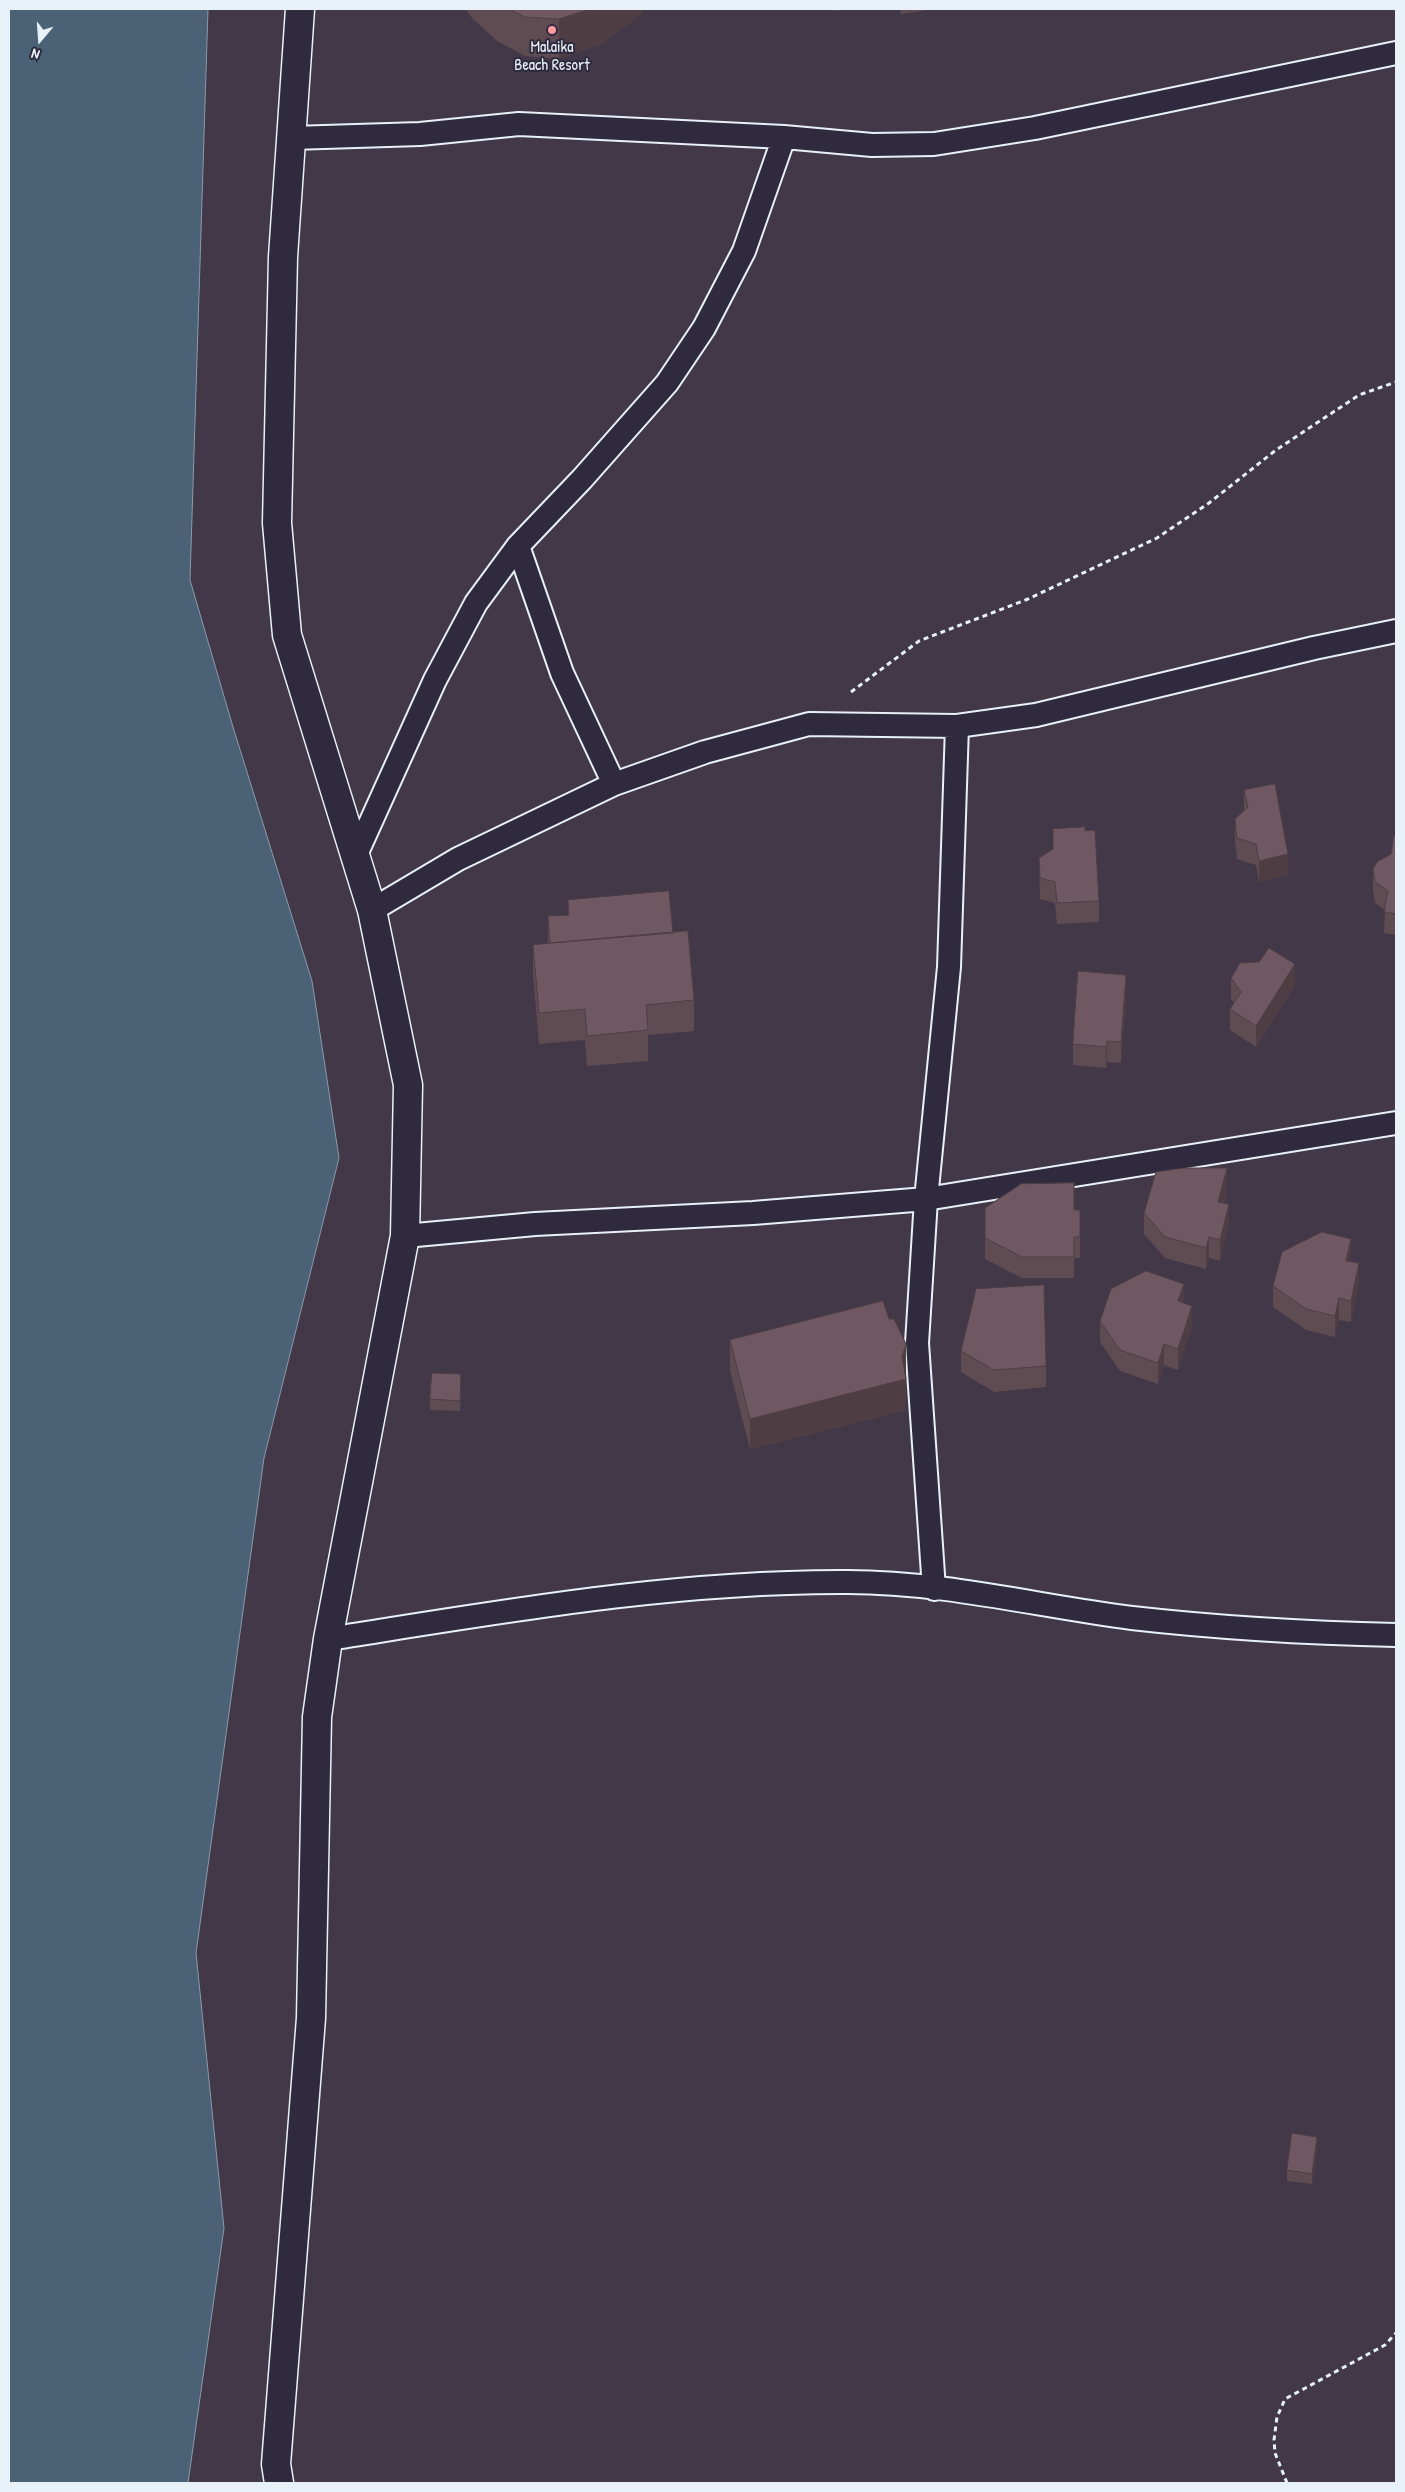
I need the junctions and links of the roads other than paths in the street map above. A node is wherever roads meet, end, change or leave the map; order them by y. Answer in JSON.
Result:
{"nodes":[{"id":1,"x":300,"y":9,"type":"edge"},
{"id":2,"x":1396,"y":53,"type":"edge"},
{"id":3,"x":784,"y":136,"type":"junction"},
{"id":4,"x":292,"y":138,"type":"junction"},
{"id":5,"x":518,"y":546,"type":"junction"},
{"id":6,"x":1396,"y":631,"type":"edge"},
{"id":7,"x":956,"y":726,"type":"junction"},
{"id":8,"x":614,"y":784,"type":"junction"},
{"id":9,"x":354,"y":859,"type":"junction"},
{"id":10,"x":372,"y":910,"type":"junction"},
{"id":11,"x":1396,"y":1123,"type":"edge"},
{"id":12,"x":926,"y":1199,"type":"junction"},
{"id":13,"x":405,"y":1236,"type":"junction"},
{"id":14,"x":934,"y":1589,"type":"junction"},
{"id":15,"x":1396,"y":1635,"type":"edge"},
{"id":16,"x":328,"y":1639,"type":"junction"},
{"id":17,"x":279,"y":2483,"type":"edge"}],
"edges":[{"from":1,"to":4,"type":"street"},
{"from":2,"to":3,"type":"lane"},
{"from":3,"to":4,"type":"lane"},
{"from":3,"to":5,"type":"lane"},
{"from":4,"to":9,"type":"street"},
{"from":5,"to":8,"type":"lane"},
{"from":5,"to":9,"type":"lane"},
{"from":6,"to":7,"type":"lane"},
{"from":7,"to":8,"type":"lane"},
{"from":7,"to":12,"type":"lane"},
{"from":8,"to":10,"type":"lane"},
{"from":9,"to":10,"type":"street"},
{"from":10,"to":13,"type":"street"},
{"from":11,"to":12,"type":"lane"},
{"from":12,"to":13,"type":"lane"},
{"from":12,"to":14,"type":"lane"},
{"from":13,"to":16,"type":"street"},
{"from":14,"to":15,"type":"lane"},
{"from":14,"to":16,"type":"lane"},
{"from":16,"to":17,"type":"street"}]}
